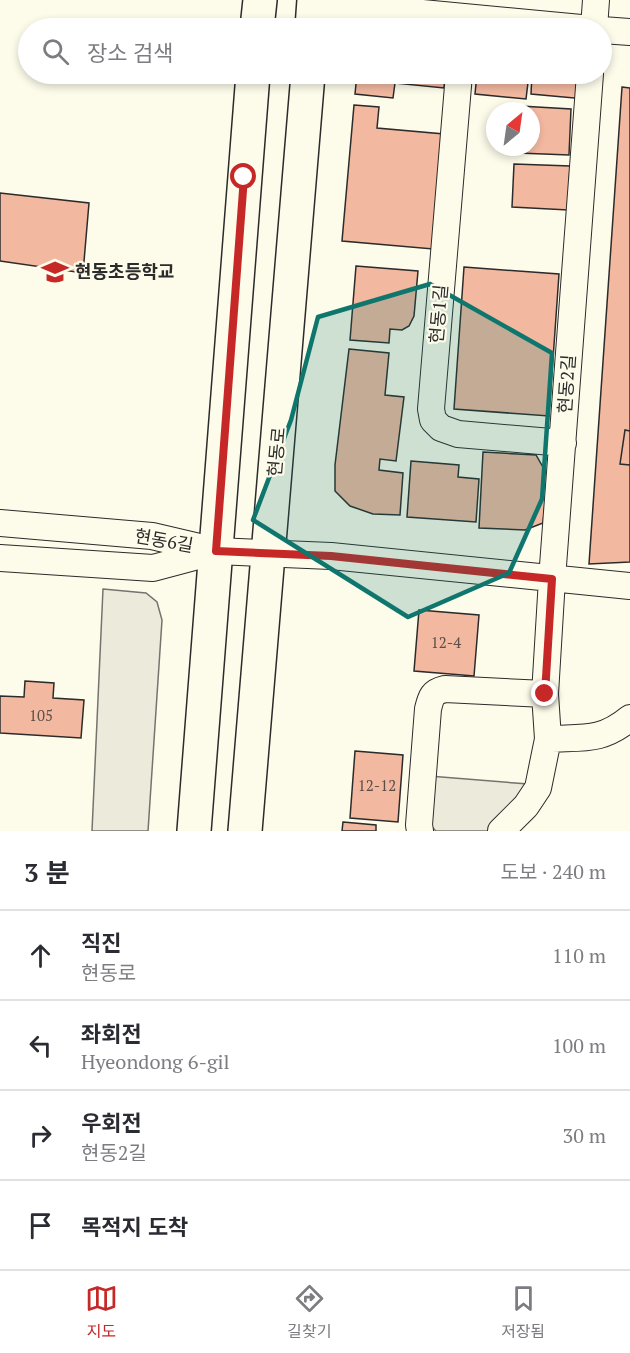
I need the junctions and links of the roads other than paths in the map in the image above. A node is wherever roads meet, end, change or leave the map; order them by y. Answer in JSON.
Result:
{"nodes":[{"id":1,"x":260,"y":0,"type":"edge"},
{"id":2,"x":596,"y":0,"type":"edge"},
{"id":3,"x":313,"y":12,"type":"edge"},
{"id":4,"x":465,"y":15,"type":"edge"},
{"id":5,"x":258,"y":18,"type":"edge"},
{"id":6,"x":492,"y":18,"type":"edge"},
{"id":7,"x":595,"y":18,"type":"edge"},
{"id":8,"x":612,"y":31,"type":"edge"},
{"id":9,"x":630,"y":32,"type":"edge"},
{"id":10,"x":252,"y":84,"type":"edge"},
{"id":11,"x":307,"y":84,"type":"edge"},
{"id":12,"x":458,"y":84,"type":"edge"},
{"id":13,"x":589,"y":84,"type":"edge"},
{"id":14,"x":563,"y":443,"type":"junction"},
{"id":15,"x":0,"y":523,"type":"edge"},
{"id":16,"x":216,"y":551,"type":"junction"},
{"id":17,"x":269,"y":553,"type":"junction"},
{"id":18,"x":0,"y":558,"type":"edge"},
{"id":19,"x":552,"y":579,"type":"junction"},
{"id":20,"x":630,"y":586,"type":"edge"},
{"id":21,"x":545,"y":694,"type":"junction"},
{"id":22,"x":630,"y":718,"type":"edge"},
{"id":23,"x":548,"y":739,"type":"junction"},
{"id":24,"x":194,"y":831,"type":"edge"},
{"id":25,"x":245,"y":831,"type":"edge"},
{"id":26,"x":420,"y":831,"type":"edge"},
{"id":27,"x":501,"y":831,"type":"edge"}],
"edges":[{"from":1,"to":5,"type":"main road"},
{"from":2,"to":7,"type":"street"},
{"from":3,"to":4,"type":"street"},
{"from":4,"to":6,"type":"street"},
{"from":8,"to":9,"type":"street"},
{"from":10,"to":16,"type":"main road"},
{"from":11,"to":17,"type":"main road","name":"현동로"},
{"from":12,"to":14,"type":"street","name":"현동1길"},
{"from":13,"to":14,"type":"street","name":"현동2길"},
{"from":14,"to":19,"type":"street","name":"현동2길"},
{"from":15,"to":16,"type":"street","name":"현동6길"},
{"from":16,"to":17,"type":"street"},
{"from":16,"to":18,"type":"street","name":"현동6길"},
{"from":16,"to":24,"type":"main road"},
{"from":17,"to":19,"type":"street"},
{"from":17,"to":25,"type":"main road","name":"현동로"},
{"from":19,"to":20,"type":"street"},
{"from":19,"to":21,"type":"street","name":"현동2길"},
{"from":21,"to":23,"type":"street","name":"현동2길"},
{"from":21,"to":26,"type":"street"},
{"from":22,"to":23,"type":"street"},
{"from":23,"to":27,"type":"street","name":"현동2길"}]}
